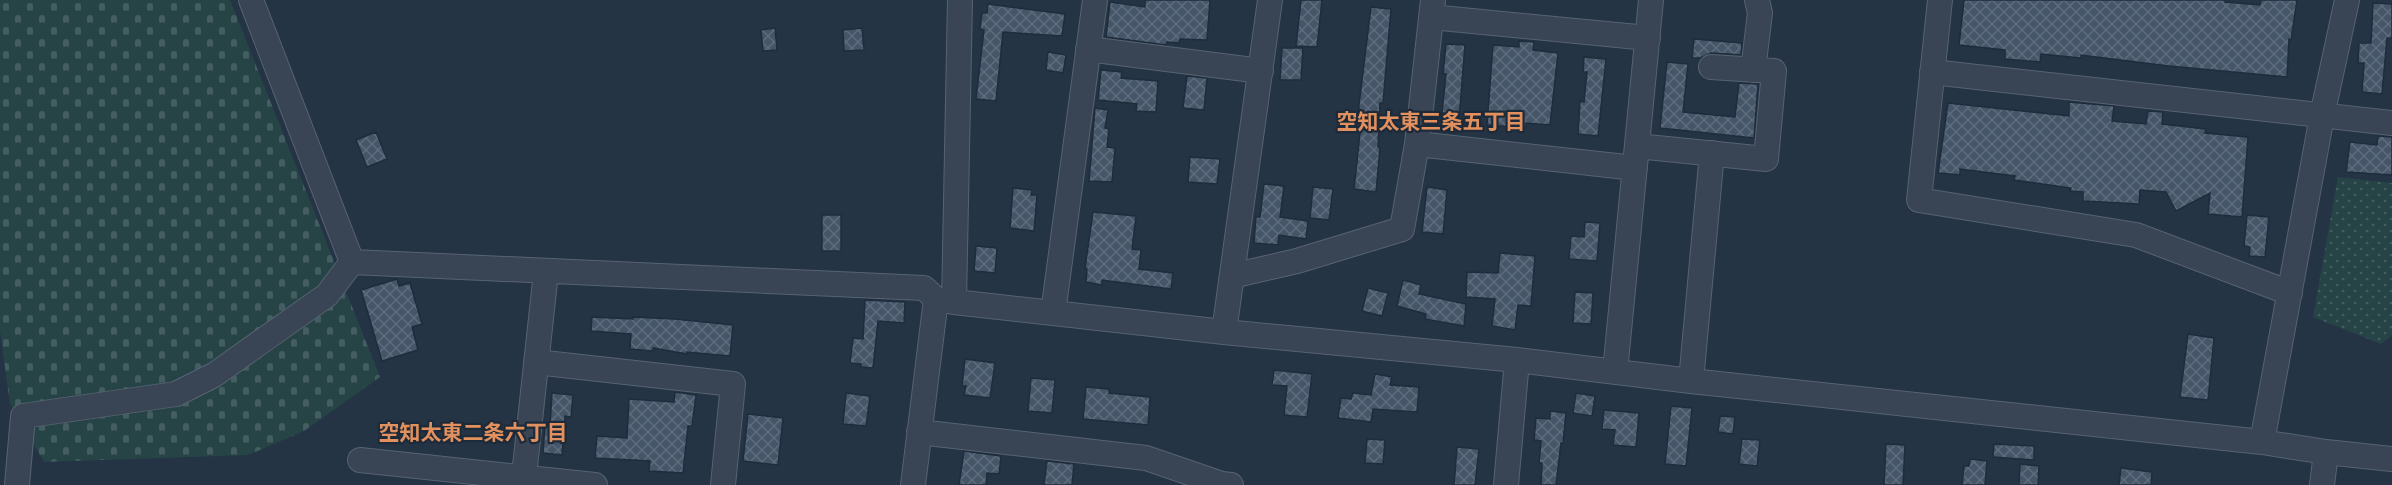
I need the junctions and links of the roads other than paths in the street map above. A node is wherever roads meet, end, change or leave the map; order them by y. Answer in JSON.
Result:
{"nodes":[{"id":1,"x":250,"y":0,"type":"edge"},
{"id":2,"x":960,"y":0,"type":"edge"},
{"id":3,"x":1095,"y":0,"type":"edge"},
{"id":4,"x":1270,"y":0,"type":"edge"},
{"id":5,"x":1651,"y":0,"type":"edge"},
{"id":6,"x":1757,"y":0,"type":"edge"},
{"id":7,"x":1940,"y":0,"type":"edge"},
{"id":8,"x":2347,"y":0,"type":"edge"},
{"id":9,"x":1432,"y":8,"type":"edge"},
{"id":10,"x":1647,"y":38,"type":"junction"},
{"id":11,"x":1088,"y":49,"type":"junction"},
{"id":12,"x":1711,"y":67,"type":"dead end"},
{"id":13,"x":1754,"y":70,"type":"junction"},
{"id":14,"x":1261,"y":71,"type":"junction"},
{"id":15,"x":1932,"y":72,"type":"junction"},
{"id":16,"x":2322,"y":116,"type":"junction"},
{"id":17,"x":2392,"y":123,"type":"edge"},
{"id":18,"x":1417,"y":144,"type":"junction"},
{"id":19,"x":1712,"y":153,"type":"junction"},
{"id":20,"x":1636,"y":157,"type":"junction"},
{"id":21,"x":352,"y":262,"type":"junction"},
{"id":22,"x":546,"y":272,"type":"junction"},
{"id":23,"x":1232,"y":276,"type":"junction"},
{"id":24,"x":2290,"y":293,"type":"junction"},
{"id":25,"x":945,"y":301,"type":"junction"},
{"id":26,"x":1053,"y":313,"type":"junction"},
{"id":27,"x":1224,"y":332,"type":"junction"},
{"id":28,"x":1516,"y":360,"type":"junction"},
{"id":29,"x":536,"y":362,"type":"junction"},
{"id":30,"x":1615,"y":372,"type":"junction"},
{"id":31,"x":1691,"y":381,"type":"junction"},
{"id":32,"x":919,"y":432,"type":"junction"},
{"id":33,"x":2262,"y":442,"type":"junction"},
{"id":34,"x":2326,"y":452,"type":"junction"},
{"id":35,"x":2392,"y":459,"type":"edge"},
{"id":36,"x":360,"y":460,"type":"dead end"},
{"id":37,"x":523,"y":481,"type":"edge"},
{"id":38,"x":17,"y":485,"type":"edge"},
{"id":39,"x":595,"y":485,"type":"edge"},
{"id":40,"x":723,"y":485,"type":"edge"},
{"id":41,"x":913,"y":485,"type":"edge"},
{"id":42,"x":1231,"y":485,"type":"edge"},
{"id":43,"x":1506,"y":485,"type":"edge"},
{"id":44,"x":2322,"y":485,"type":"edge"}],
"edges":[{"from":1,"to":21,"type":"street"},
{"from":2,"to":25,"type":"street"},
{"from":3,"to":11,"type":"street"},
{"from":4,"to":14,"type":"street"},
{"from":5,"to":10,"type":"street"},
{"from":6,"to":13,"type":"street"},
{"from":7,"to":15,"type":"street"},
{"from":8,"to":16,"type":"street"},
{"from":9,"to":10,"type":"street"},
{"from":9,"to":18,"type":"street"},
{"from":10,"to":20,"type":"street"},
{"from":11,"to":14,"type":"street"},
{"from":11,"to":26,"type":"street"},
{"from":12,"to":13,"type":"street"},
{"from":13,"to":19,"type":"street"},
{"from":14,"to":23,"type":"street"},
{"from":15,"to":16,"type":"street"},
{"from":15,"to":24,"type":"street"},
{"from":16,"to":17,"type":"street"},
{"from":16,"to":24,"type":"street"},
{"from":18,"to":20,"type":"street"},
{"from":18,"to":23,"type":"street"},
{"from":19,"to":20,"type":"street"},
{"from":19,"to":31,"type":"street"},
{"from":20,"to":30,"type":"street"},
{"from":21,"to":22,"type":"street"},
{"from":21,"to":38,"type":"street"},
{"from":22,"to":25,"type":"street"},
{"from":22,"to":29,"type":"street"},
{"from":23,"to":27,"type":"street"},
{"from":24,"to":33,"type":"street"},
{"from":25,"to":26,"type":"street"},
{"from":25,"to":32,"type":"street"},
{"from":26,"to":27,"type":"street"},
{"from":27,"to":28,"type":"street"},
{"from":28,"to":30,"type":"street"},
{"from":28,"to":43,"type":"street"},
{"from":29,"to":37,"type":"street"},
{"from":29,"to":40,"type":"street"},
{"from":30,"to":31,"type":"street"},
{"from":31,"to":33,"type":"street"},
{"from":32,"to":41,"type":"street"},
{"from":32,"to":42,"type":"street"},
{"from":33,"to":34,"type":"street"},
{"from":34,"to":35,"type":"street"},
{"from":34,"to":44,"type":"street"},
{"from":36,"to":37,"type":"street"},
{"from":37,"to":39,"type":"street"}]}
